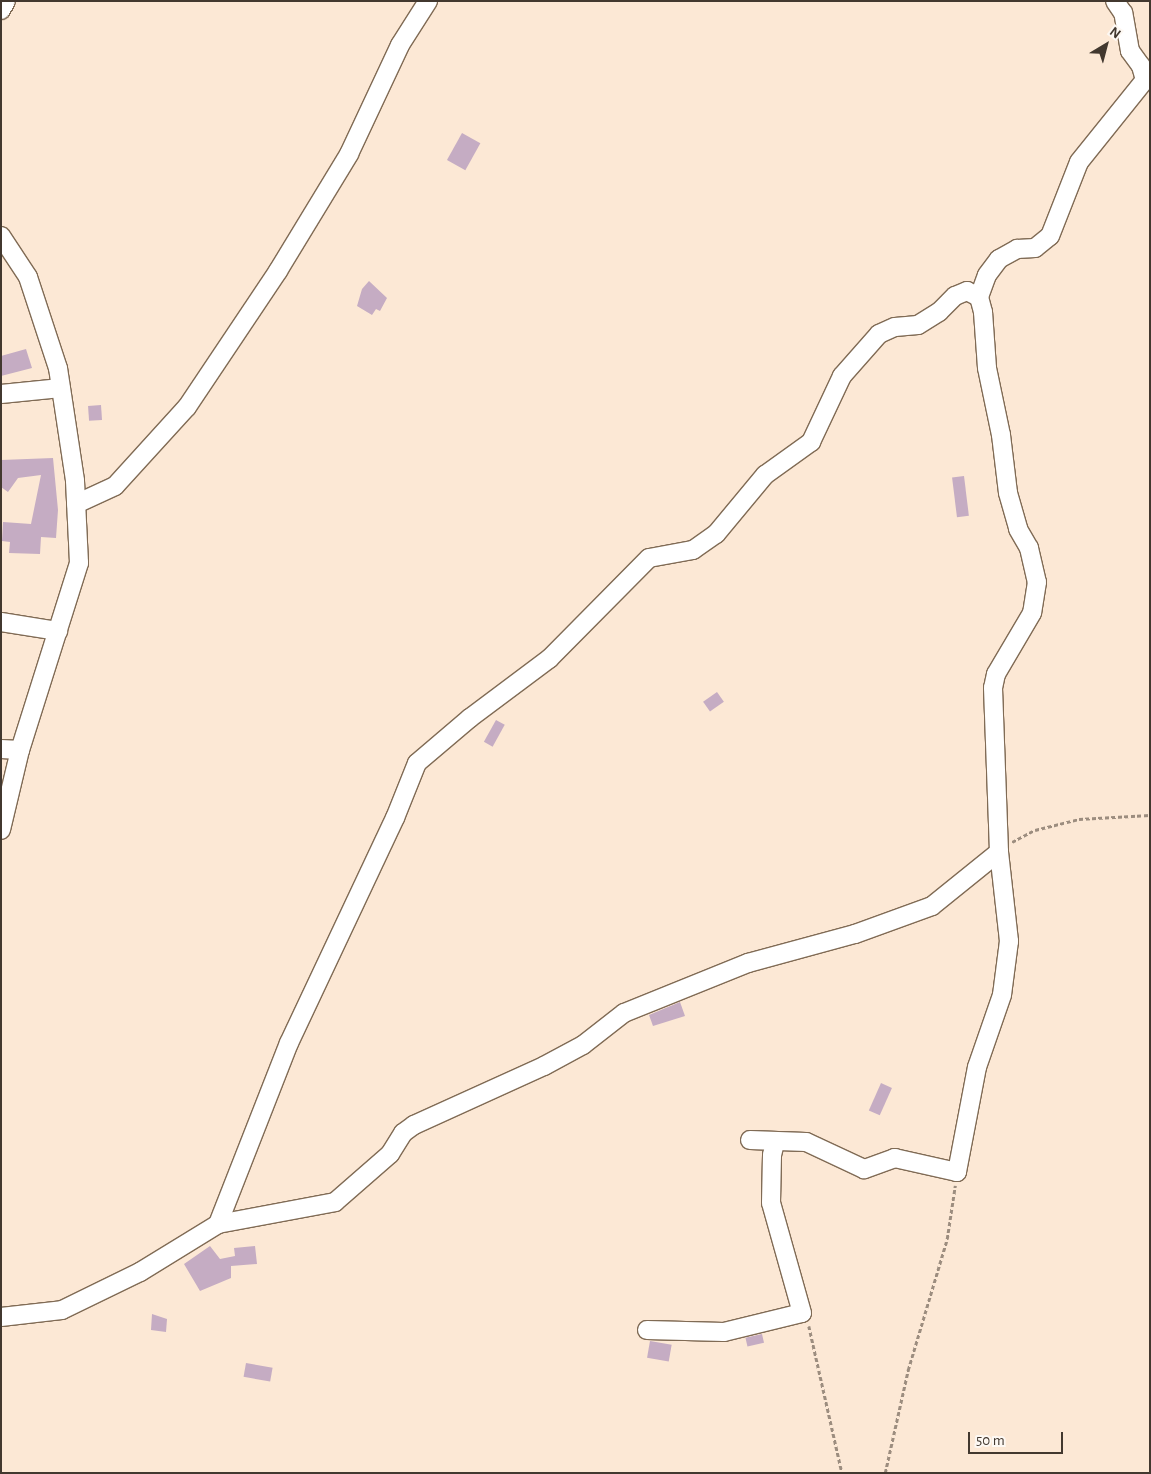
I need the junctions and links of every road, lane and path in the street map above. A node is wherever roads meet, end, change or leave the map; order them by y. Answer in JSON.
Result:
{"nodes":[{"id":1,"x":6,"y":1,"type":"edge"},
{"id":2,"x":428,"y":1,"type":"edge"},
{"id":3,"x":1115,"y":1,"type":"edge"},
{"id":4,"x":1,"y":10,"type":"edge"},
{"id":5,"x":1,"y":236,"type":"edge"},
{"id":6,"x":979,"y":297,"type":"junction"},
{"id":7,"x":61,"y":388,"type":"junction"},
{"id":8,"x":1,"y":394,"type":"edge"},
{"id":9,"x":76,"y":504,"type":"junction"},
{"id":10,"x":1,"y":622,"type":"edge"},
{"id":11,"x":58,"y":631,"type":"junction"},
{"id":12,"x":1,"y":749,"type":"edge"},
{"id":13,"x":20,"y":750,"type":"junction"},
{"id":14,"x":1150,"y":815,"type":"edge"},
{"id":15,"x":1,"y":830,"type":"edge"},
{"id":16,"x":999,"y":852,"type":"junction"},
{"id":17,"x":750,"y":1140,"type":"dead end"},
{"id":18,"x":776,"y":1143,"type":"junction"},
{"id":19,"x":957,"y":1172,"type":"junction"},
{"id":20,"x":218,"y":1224,"type":"junction"},
{"id":21,"x":802,"y":1313,"type":"junction"},
{"id":22,"x":1,"y":1317,"type":"edge"},
{"id":23,"x":647,"y":1330,"type":"dead end"},
{"id":24,"x":842,"y":1473,"type":"edge"},
{"id":25,"x":885,"y":1473,"type":"edge"}],
"edges":[{"from":1,"to":4,"type":"street"},
{"from":2,"to":9,"type":"street"},
{"from":3,"to":6,"type":"street"},
{"from":5,"to":7,"type":"street"},
{"from":6,"to":16,"type":"street"},
{"from":6,"to":20,"type":"street"},
{"from":7,"to":8,"type":"street"},
{"from":7,"to":9,"type":"street"},
{"from":9,"to":11,"type":"street"},
{"from":10,"to":11,"type":"street"},
{"from":11,"to":13,"type":"street"},
{"from":12,"to":13,"type":"street"},
{"from":13,"to":15,"type":"street"},
{"from":14,"to":16,"type":"path"},
{"from":16,"to":19,"type":"street"},
{"from":16,"to":20,"type":"street"},
{"from":17,"to":18,"type":"street"},
{"from":18,"to":19,"type":"street"},
{"from":18,"to":21,"type":"street"},
{"from":19,"to":25,"type":"path"},
{"from":20,"to":22,"type":"street"},
{"from":21,"to":23,"type":"street"},
{"from":21,"to":24,"type":"path"}]}
